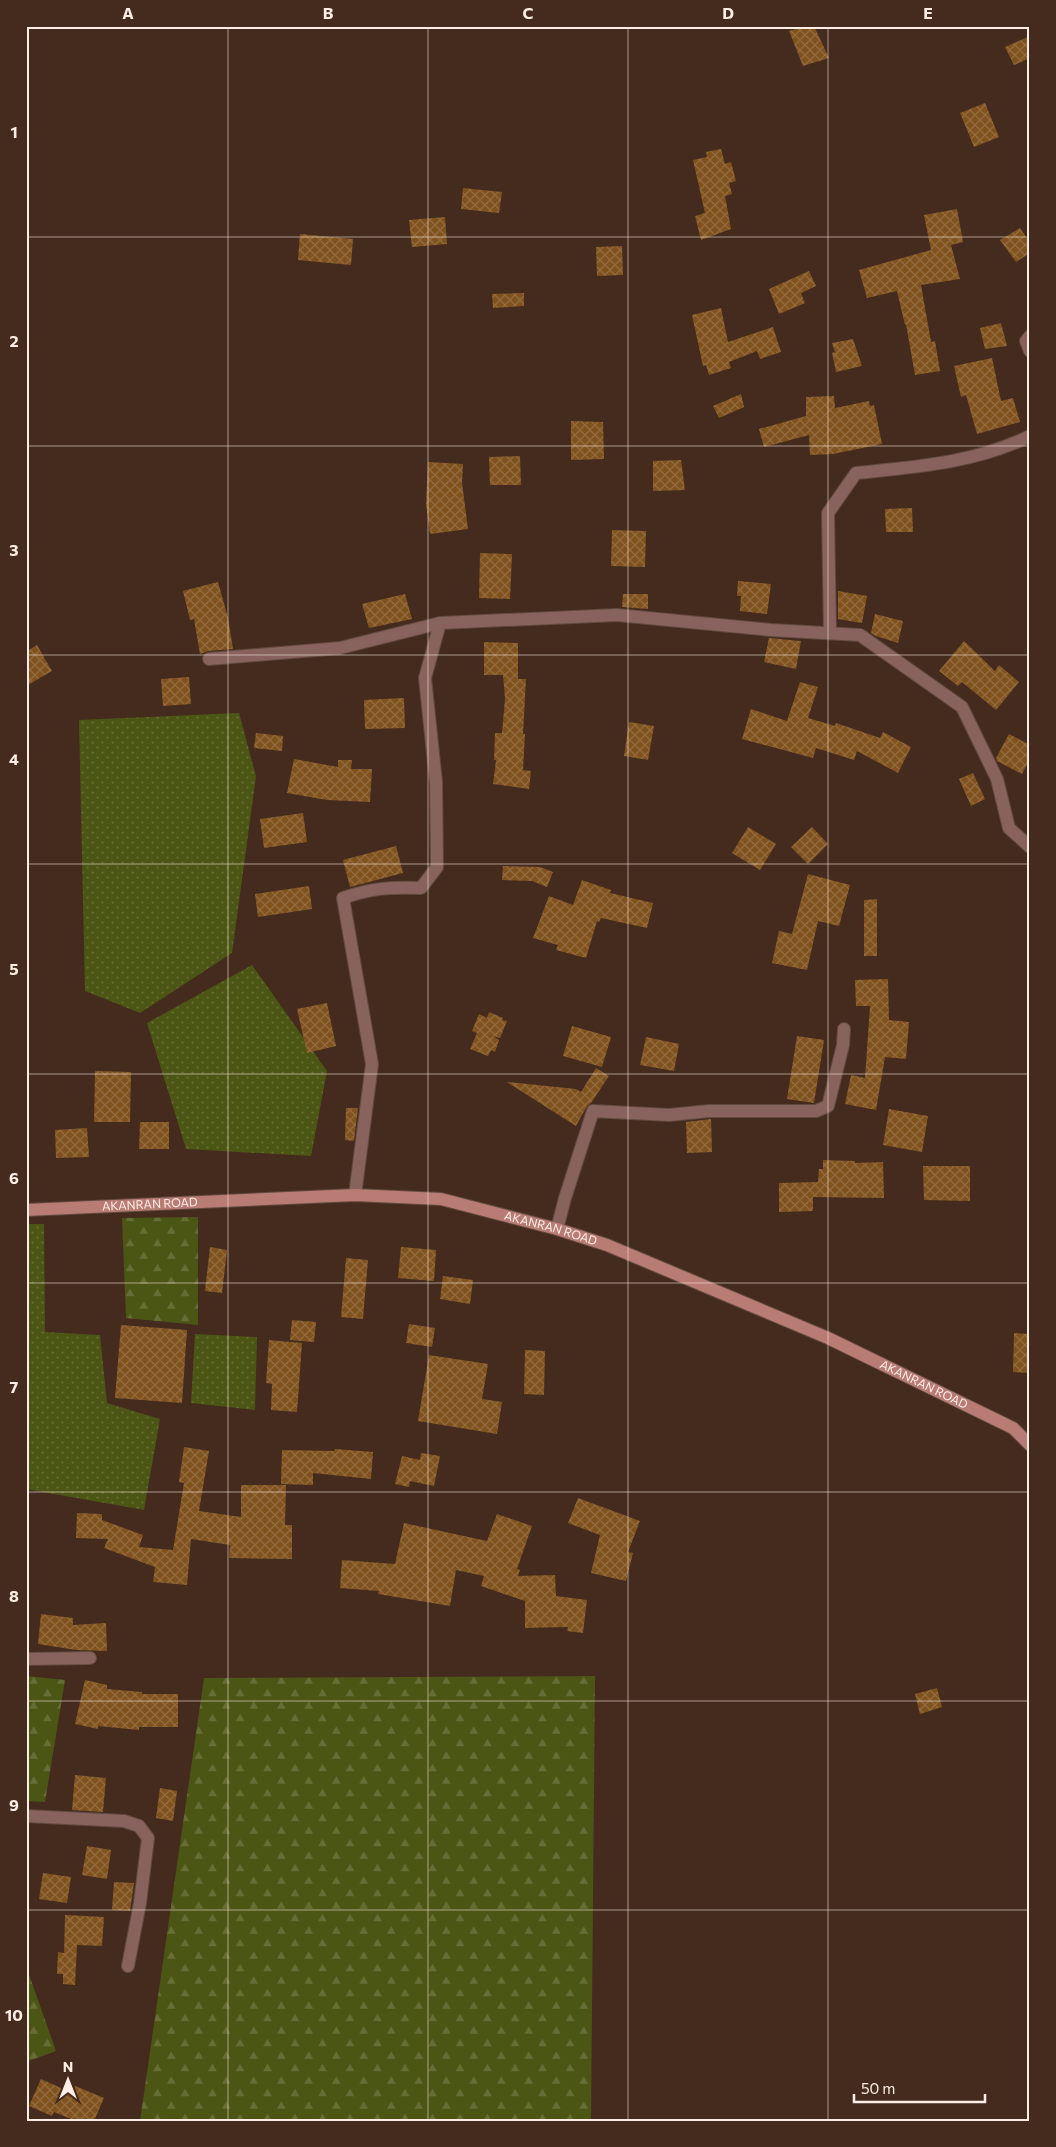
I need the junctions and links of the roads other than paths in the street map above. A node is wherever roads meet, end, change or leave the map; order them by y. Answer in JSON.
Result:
{"nodes":[{"id":1,"x":1030,"y":336,"type":"edge"},
{"id":2,"x":1030,"y":351,"type":"edge"},
{"id":3,"x":1030,"y":436,"type":"edge"},
{"id":4,"x":440,"y":623,"type":"junction"},
{"id":5,"x":830,"y":634,"type":"junction"},
{"id":6,"x":209,"y":659,"type":"dead end"},
{"id":7,"x":1030,"y":847,"type":"edge"},
{"id":8,"x":844,"y":1030,"type":"dead end"},
{"id":9,"x":355,"y":1195,"type":"junction"},
{"id":10,"x":26,"y":1210,"type":"edge"},
{"id":11,"x":557,"y":1229,"type":"junction"},
{"id":12,"x":1030,"y":1445,"type":"edge"},
{"id":13,"x":90,"y":1658,"type":"dead end"},
{"id":14,"x":26,"y":1659,"type":"edge"},
{"id":15,"x":26,"y":1816,"type":"edge"},
{"id":16,"x":128,"y":1966,"type":"dead end"}],
"edges":[{"from":1,"to":2,"type":"street"},
{"from":3,"to":5,"type":"street"},
{"from":4,"to":5,"type":"street"},
{"from":4,"to":6,"type":"street"},
{"from":4,"to":9,"type":"street"},
{"from":5,"to":7,"type":"street"},
{"from":8,"to":11,"type":"street"},
{"from":9,"to":10,"type":"main road","name":"AKANRAN ROAD"},
{"from":9,"to":11,"type":"main road","name":"AKANRAN ROAD"},
{"from":11,"to":12,"type":"main road","name":"AKANRAN ROAD"},
{"from":13,"to":14,"type":"street"},
{"from":15,"to":16,"type":"street"}]}
